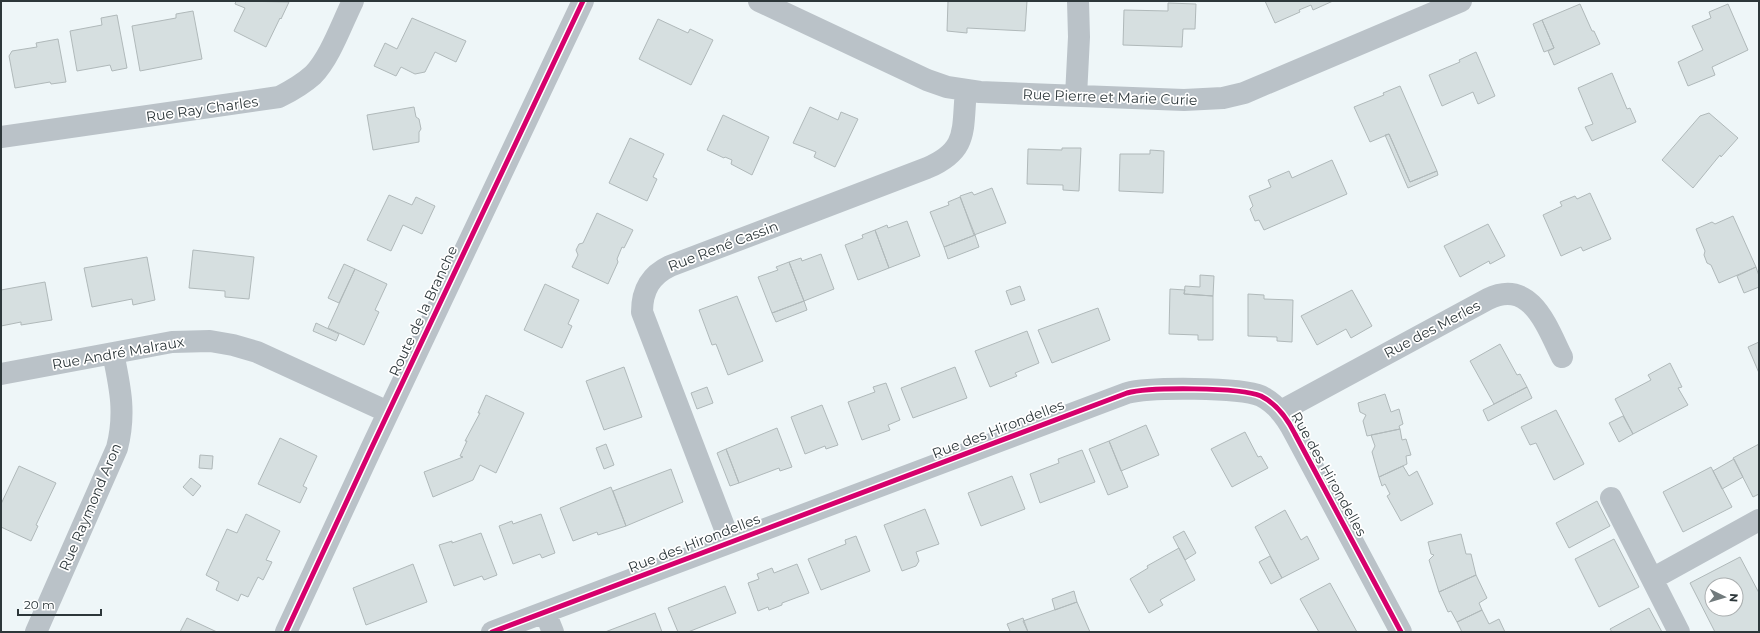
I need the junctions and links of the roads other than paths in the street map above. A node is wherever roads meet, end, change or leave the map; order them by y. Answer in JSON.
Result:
{"nodes":[{"id":1,"x":352,"y":1,"type":"edge"},
{"id":2,"x":583,"y":1,"type":"edge"},
{"id":3,"x":759,"y":1,"type":"edge"},
{"id":4,"x":1078,"y":1,"type":"edge"},
{"id":5,"x":1461,"y":1,"type":"edge"},
{"id":6,"x":966,"y":90,"type":"junction"},
{"id":7,"x":1076,"y":96,"type":"junction"},
{"id":8,"x":1,"y":137,"type":"edge"},
{"id":9,"x":113,"y":353,"type":"junction"},
{"id":10,"x":1562,"y":357,"type":"dead end"},
{"id":11,"x":1,"y":374,"type":"edge"},
{"id":12,"x":1280,"y":411,"type":"junction"},
{"id":13,"x":388,"y":412,"type":"junction"},
{"id":14,"x":1611,"y":498,"type":"dead end"},
{"id":15,"x":1759,"y":520,"type":"edge"},
{"id":16,"x":730,"y":542,"type":"junction"},
{"id":17,"x":1652,"y":579,"type":"junction"},
{"id":18,"x":545,"y":612,"type":"junction"},
{"id":19,"x":36,"y":632,"type":"edge"},
{"id":20,"x":286,"y":632,"type":"edge"},
{"id":21,"x":492,"y":632,"type":"edge"},
{"id":22,"x":553,"y":632,"type":"edge"},
{"id":23,"x":1401,"y":632,"type":"edge"},
{"id":24,"x":1679,"y":632,"type":"edge"}],
"edges":[{"from":1,"to":8,"type":"street","name":"Rue Ray Charles"},
{"from":2,"to":13,"type":"street","name":"Route de la Branche"},
{"from":3,"to":6,"type":"street","name":"Rue Pierre et Marie Curie"},
{"from":4,"to":7,"type":"street"},
{"from":5,"to":7,"type":"street","name":"Rue Pierre et Marie Curie"},
{"from":6,"to":7,"type":"street","name":"Rue Pierre et Marie Curie"},
{"from":6,"to":16,"type":"street","name":"Rue René Cassin"},
{"from":9,"to":11,"type":"street","name":"Rue André Malraux"},
{"from":9,"to":13,"type":"street","name":"Rue André Malraux"},
{"from":9,"to":19,"type":"street","name":"Rue Raymond Aron"},
{"from":10,"to":12,"type":"street","name":"Rue des Merles"},
{"from":12,"to":16,"type":"street","name":"Rue des Hirondelles"},
{"from":12,"to":23,"type":"street","name":"Rue des Hirondelles"},
{"from":13,"to":20,"type":"street","name":"Route de la Branche"},
{"from":14,"to":17,"type":"street"},
{"from":15,"to":17,"type":"street"},
{"from":16,"to":18,"type":"street","name":"Rue des Hirondelles"},
{"from":17,"to":24,"type":"street"},
{"from":18,"to":21,"type":"street","name":"Rue des Hirondelles"},
{"from":18,"to":22,"type":"street"}]}
